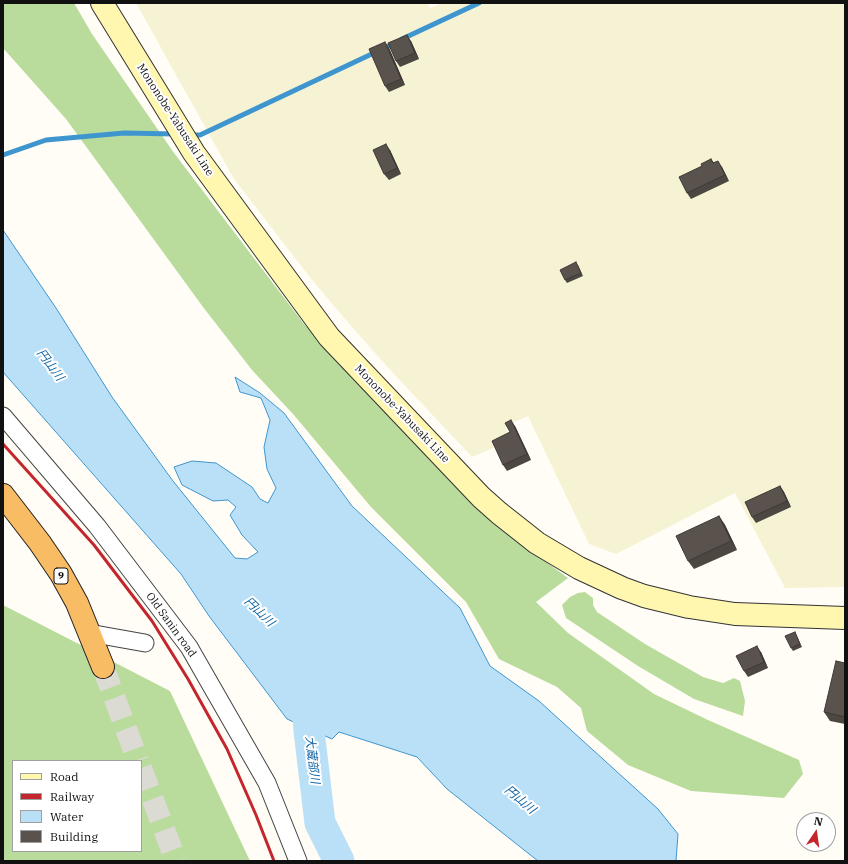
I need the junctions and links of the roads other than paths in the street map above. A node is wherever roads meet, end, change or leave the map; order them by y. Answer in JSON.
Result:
{"nodes":[{"id":1,"x":102,"y":3,"type":"edge"},
{"id":2,"x":3,"y":416,"type":"edge"},
{"id":3,"x":3,"y":494,"type":"edge"},
{"id":4,"x":845,"y":618,"type":"edge"},
{"id":5,"x":89,"y":633,"type":"junction"},
{"id":6,"x":145,"y":643,"type":"dead end"},
{"id":7,"x":103,"y":667,"type":"tunnel mouth"},
{"id":8,"x":298,"y":861,"type":"edge"}],
"edges":[{"from":1,"to":4,"type":"main road","name":"Mononobe-Yabusaki Line"},
{"from":2,"to":8,"type":"street","name":"Old Sanin road"},
{"from":3,"to":5,"type":"highway","number":"9"},
{"from":5,"to":6,"type":"street"},
{"from":5,"to":7,"type":"highway","number":"9"}]}
